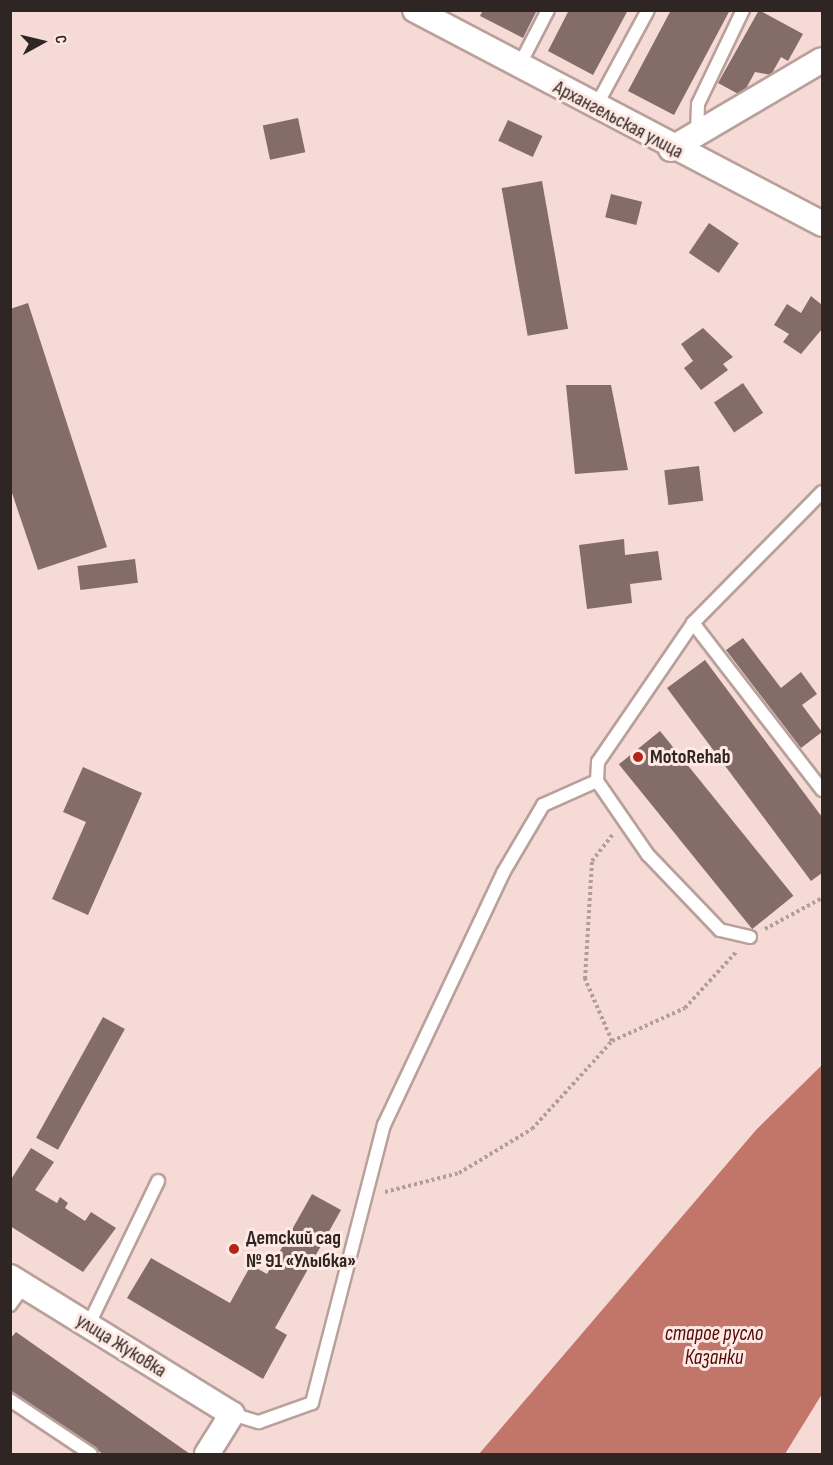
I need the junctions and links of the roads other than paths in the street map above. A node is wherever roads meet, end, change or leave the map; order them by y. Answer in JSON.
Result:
{"nodes":[{"id":1,"x":415,"y":10,"type":"edge"},
{"id":2,"x":548,"y":10,"type":"edge"},
{"id":3,"x":648,"y":10,"type":"edge"},
{"id":4,"x":743,"y":10,"type":"edge"},
{"id":5,"x":822,"y":60,"type":"edge"},
{"id":6,"x":519,"y":66,"type":"junction"},
{"id":7,"x":596,"y":108,"type":"junction"},
{"id":8,"x":697,"y":133,"type":"junction"},
{"id":9,"x":671,"y":149,"type":"junction"},
{"id":10,"x":822,"y":224,"type":"edge"},
{"id":11,"x":822,"y":492,"type":"edge"},
{"id":12,"x":693,"y":623,"type":"junction"},
{"id":13,"x":597,"y":781,"type":"junction"},
{"id":14,"x":822,"y":790,"type":"edge"},
{"id":15,"x":750,"y":937,"type":"road end"},
{"id":16,"x":158,"y":1181,"type":"dead end"},
{"id":17,"x":17,"y":1281,"type":"edge"},
{"id":18,"x":10,"y":1305,"type":"edge"},
{"id":19,"x":88,"y":1326,"type":"junction"},
{"id":20,"x":10,"y":1400,"type":"edge"},
{"id":21,"x":232,"y":1414,"type":"junction"},
{"id":22,"x":91,"y":1455,"type":"edge"},
{"id":23,"x":207,"y":1455,"type":"edge"}],
"edges":[{"from":1,"to":6,"type":"street","name":"Архангельская улица"},
{"from":2,"to":6,"type":"lane"},
{"from":3,"to":7,"type":"lane"},
{"from":4,"to":8,"type":"lane"},
{"from":5,"to":8,"type":"street"},
{"from":6,"to":7,"type":"street","name":"Архангельская улица"},
{"from":7,"to":9,"type":"street","name":"Архангельская улица"},
{"from":8,"to":9,"type":"street"},
{"from":9,"to":10,"type":"street","name":"Архангельская улица"},
{"from":11,"to":12,"type":"lane"},
{"from":12,"to":13,"type":"lane"},
{"from":12,"to":14,"type":"lane"},
{"from":13,"to":15,"type":"lane"},
{"from":13,"to":21,"type":"lane"},
{"from":16,"to":19,"type":"lane"},
{"from":17,"to":18,"type":"lane"},
{"from":17,"to":19,"type":"street","name":"улица Жуковка"},
{"from":19,"to":21,"type":"street","name":"улица Жуковка"},
{"from":20,"to":22,"type":"lane"},
{"from":21,"to":23,"type":"street"}]}
